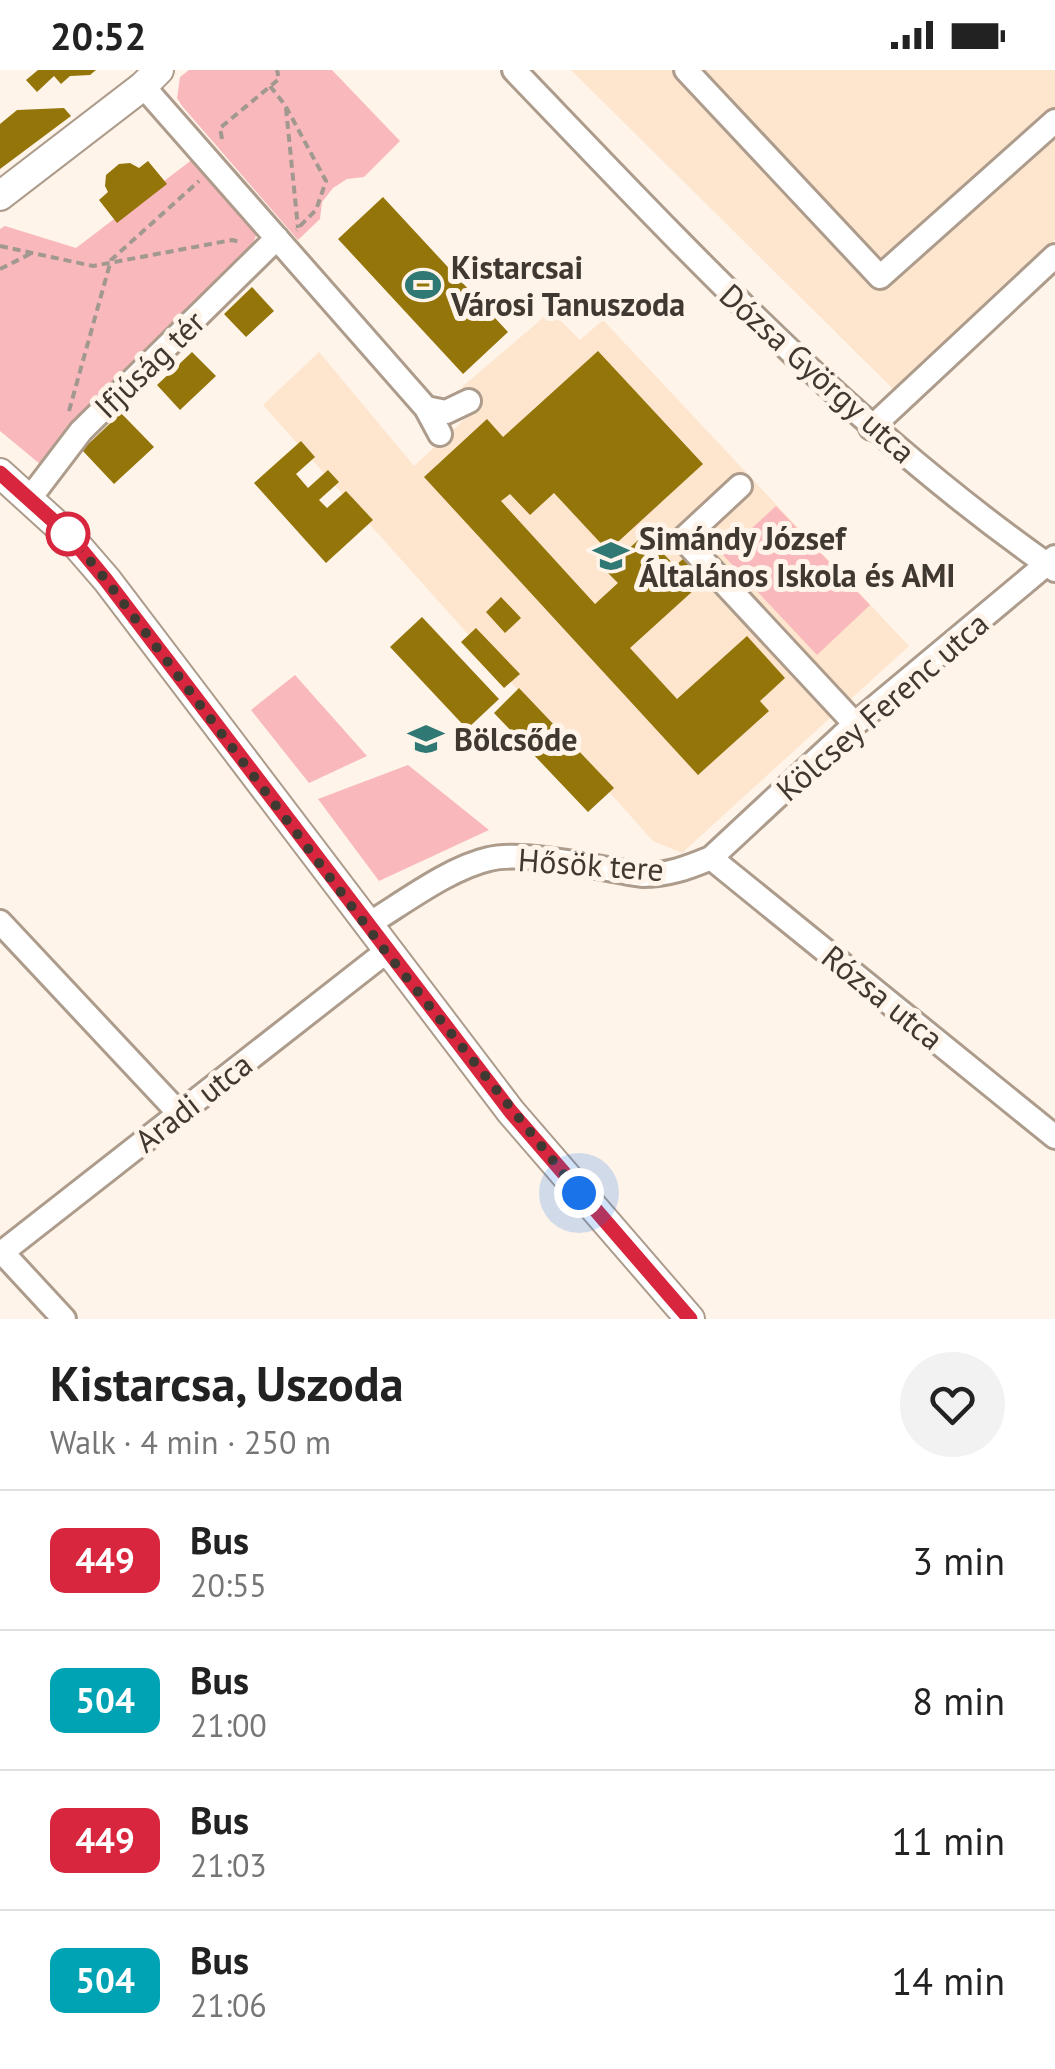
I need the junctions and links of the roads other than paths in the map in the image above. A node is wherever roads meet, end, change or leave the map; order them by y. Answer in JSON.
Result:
{"nodes":[{"id":1,"x":514,"y":70,"type":"edge"},
{"id":2,"x":686,"y":70,"type":"edge"},
{"id":3,"x":151,"y":78,"type":"edge"},
{"id":4,"x":1055,"y":121,"type":"edge"},
{"id":5,"x":0,"y":196,"type":"edge"},
{"id":6,"x":281,"y":240,"type":"junction"},
{"id":7,"x":1055,"y":256,"type":"edge"},
{"id":8,"x":469,"y":401,"type":"dead end"},
{"id":9,"x":426,"y":408,"type":"junction"},
{"id":10,"x":870,"y":428,"type":"junction"},
{"id":11,"x":440,"y":434,"type":"dead end"},
{"id":12,"x":0,"y":473,"type":"edge"},
{"id":13,"x":740,"y":486,"type":"dead end"},
{"id":14,"x":30,"y":498,"type":"junction"},
{"id":15,"x":1052,"y":564,"type":"edge"},
{"id":16,"x":855,"y":724,"type":"junction"},
{"id":17,"x":710,"y":858,"type":"junction"},
{"id":18,"x":0,"y":922,"type":"edge"},
{"id":19,"x":367,"y":925,"type":"junction"},
{"id":20,"x":386,"y":952,"type":"junction"},
{"id":21,"x":178,"y":1112,"type":"junction"},
{"id":22,"x":1055,"y":1137,"type":"edge"},
{"id":23,"x":1,"y":1253,"type":"edge"},
{"id":24,"x":64,"y":1319,"type":"edge"},
{"id":25,"x":690,"y":1319,"type":"edge"}],
"edges":[{"from":1,"to":10,"type":"street","name":"Dózsa György utca"},
{"from":2,"to":4,"type":"street"},
{"from":3,"to":5,"type":"main road"},
{"from":3,"to":6,"type":"street"},
{"from":6,"to":9,"type":"street"},
{"from":6,"to":14,"type":"street","name":"Ifjúság tér"},
{"from":7,"to":10,"type":"street"},
{"from":8,"to":9,"type":"street"},
{"from":9,"to":11,"type":"street"},
{"from":10,"to":15,"type":"street","name":"Dózsa György utca"},
{"from":12,"to":14,"type":"main road"},
{"from":13,"to":16,"type":"street"},
{"from":14,"to":19,"type":"main road"},
{"from":15,"to":16,"type":"street","name":"Kölcsey Ferenc utca"},
{"from":16,"to":17,"type":"street","name":"Kölcsey Ferenc utca"},
{"from":17,"to":19,"type":"street","name":"Hősök tere"},
{"from":17,"to":22,"type":"street","name":"Rózsa utca"},
{"from":18,"to":21,"type":"street"},
{"from":19,"to":20,"type":"main road"},
{"from":20,"to":21,"type":"street","name":"Aradi utca"},
{"from":20,"to":25,"type":"main road"},
{"from":21,"to":23,"type":"street","name":"Aradi utca"},
{"from":23,"to":24,"type":"street"}]}
